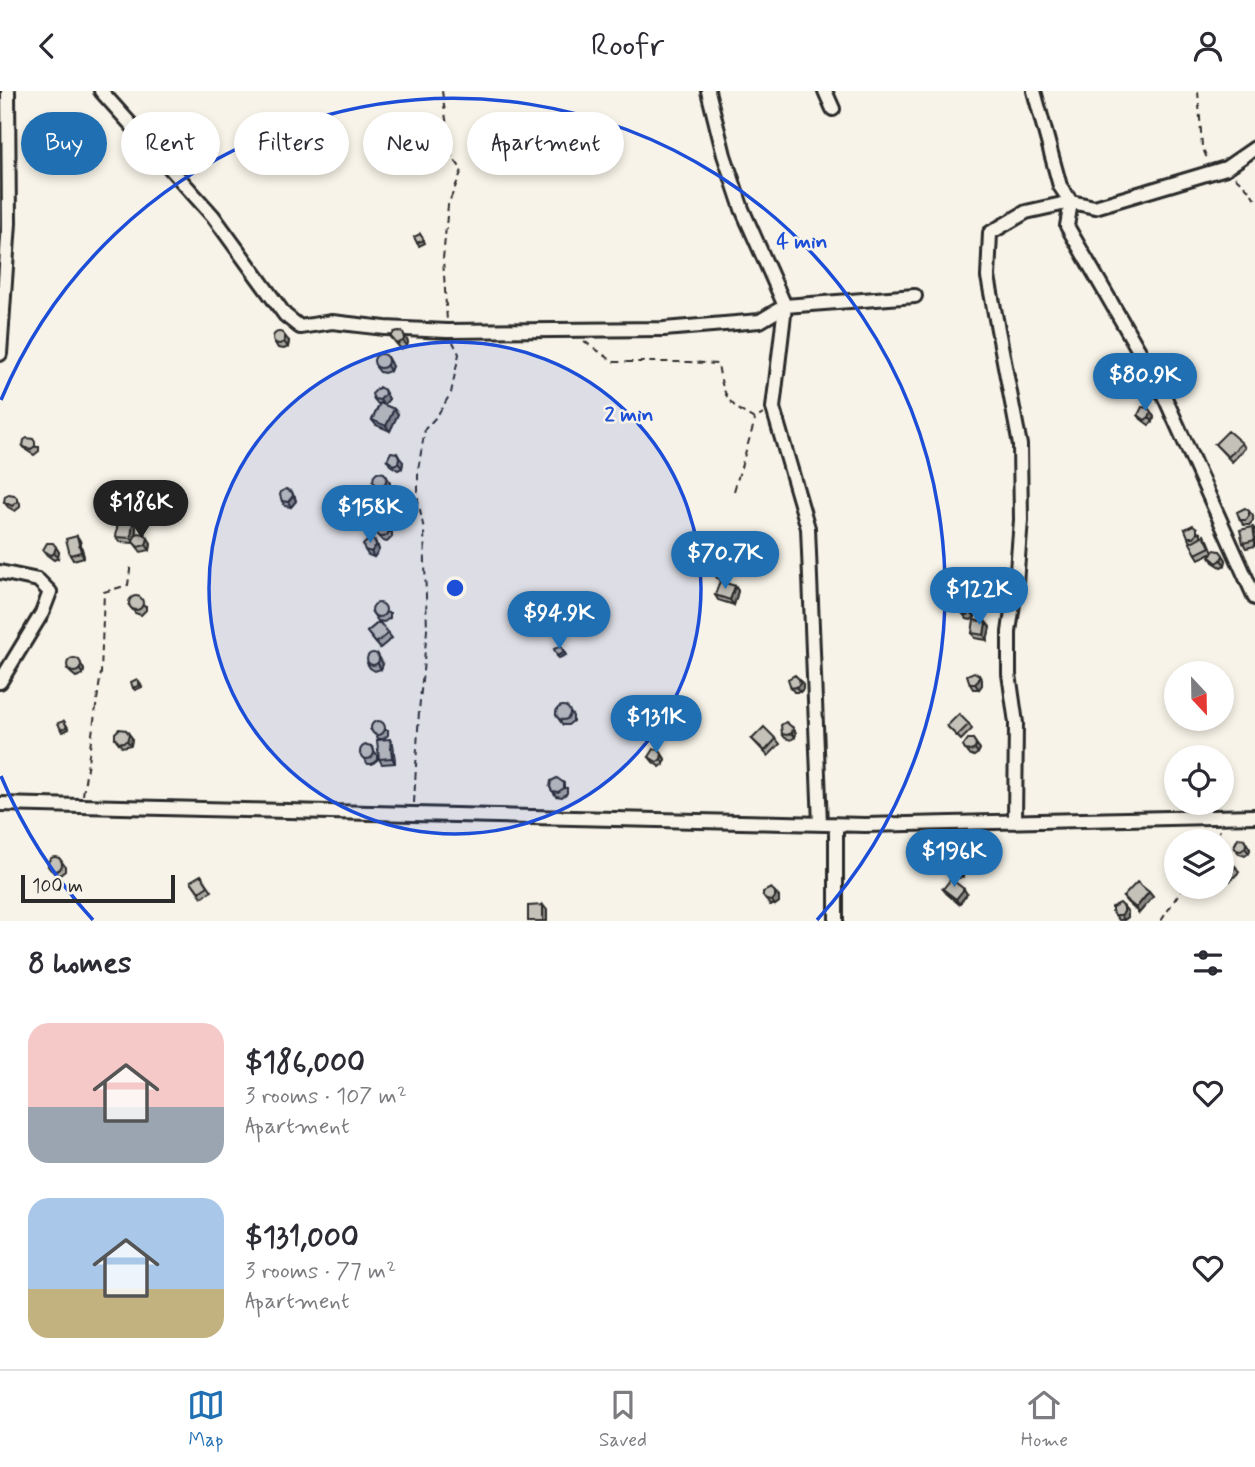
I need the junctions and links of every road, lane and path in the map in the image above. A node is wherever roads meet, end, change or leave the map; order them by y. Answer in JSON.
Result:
{"nodes":[{"id":1,"x":8,"y":91,"type":"edge"},
{"id":2,"x":101,"y":91,"type":"edge"},
{"id":3,"x":442,"y":91,"type":"edge"},
{"id":4,"x":708,"y":91,"type":"edge"},
{"id":5,"x":825,"y":91,"type":"edge"},
{"id":6,"x":1034,"y":91,"type":"edge"},
{"id":7,"x":1199,"y":91,"type":"edge"},
{"id":8,"x":833,"y":109,"type":"dead end"},
{"id":9,"x":1255,"y":148,"type":"edge"},
{"id":10,"x":1220,"y":169,"type":"junction"},
{"id":11,"x":1255,"y":199,"type":"edge"},
{"id":12,"x":1071,"y":202,"type":"junction"},
{"id":13,"x":915,"y":296,"type":"dead end"},
{"id":14,"x":785,"y":306,"type":"junction"},
{"id":15,"x":566,"y":329,"type":"junction"},
{"id":16,"x":447,"y":331,"type":"junction"},
{"id":17,"x":0,"y":354,"type":"edge"},
{"id":18,"x":773,"y":408,"type":"junction"},
{"id":19,"x":755,"y":419,"type":"junction"},
{"id":20,"x":734,"y":491,"type":"dead end"},
{"id":21,"x":131,"y":563,"type":"dead end"},
{"id":22,"x":0,"y":572,"type":"edge"},
{"id":23,"x":1255,"y":598,"type":"edge"},
{"id":24,"x":0,"y":682,"type":"edge"},
{"id":25,"x":0,"y":804,"type":"edge"},
{"id":26,"x":81,"y":806,"type":"junction"},
{"id":27,"x":414,"y":814,"type":"junction"},
{"id":28,"x":1255,"y":816,"type":"edge"},
{"id":29,"x":1228,"y":817,"type":"junction"},
{"id":30,"x":1015,"y":822,"type":"junction"},
{"id":31,"x":820,"y":824,"type":"junction"},
{"id":32,"x":836,"y":825,"type":"junction"},
{"id":33,"x":1220,"y":829,"type":"edge"},
{"id":34,"x":1176,"y":899,"type":"edge"},
{"id":35,"x":836,"y":921,"type":"edge"},
{"id":36,"x":1161,"y":921,"type":"edge"}],
"edges":[{"from":1,"to":17,"type":"street"},
{"from":2,"to":16,"type":"street"},
{"from":3,"to":16,"type":"path"},
{"from":4,"to":14,"type":"street"},
{"from":5,"to":8,"type":"street"},
{"from":6,"to":12,"type":"street"},
{"from":7,"to":10,"type":"path"},
{"from":9,"to":10,"type":"street"},
{"from":10,"to":11,"type":"path"},
{"from":10,"to":12,"type":"street"},
{"from":12,"to":23,"type":"street"},
{"from":12,"to":30,"type":"street"},
{"from":13,"to":14,"type":"street"},
{"from":14,"to":15,"type":"street"},
{"from":14,"to":18,"type":"street"},
{"from":15,"to":16,"type":"street"},
{"from":15,"to":19,"type":"path"},
{"from":16,"to":27,"type":"path"},
{"from":18,"to":19,"type":"path"},
{"from":18,"to":31,"type":"street"},
{"from":19,"to":20,"type":"path"},
{"from":21,"to":26,"type":"path"},
{"from":22,"to":24,"type":"street"},
{"from":25,"to":26,"type":"street"},
{"from":26,"to":27,"type":"street"},
{"from":27,"to":31,"type":"street"},
{"from":28,"to":29,"type":"street"},
{"from":29,"to":30,"type":"street"},
{"from":29,"to":33,"type":"path"},
{"from":30,"to":32,"type":"street"},
{"from":31,"to":32,"type":"street"},
{"from":32,"to":35,"type":"street"},
{"from":34,"to":36,"type":"path"}]}
